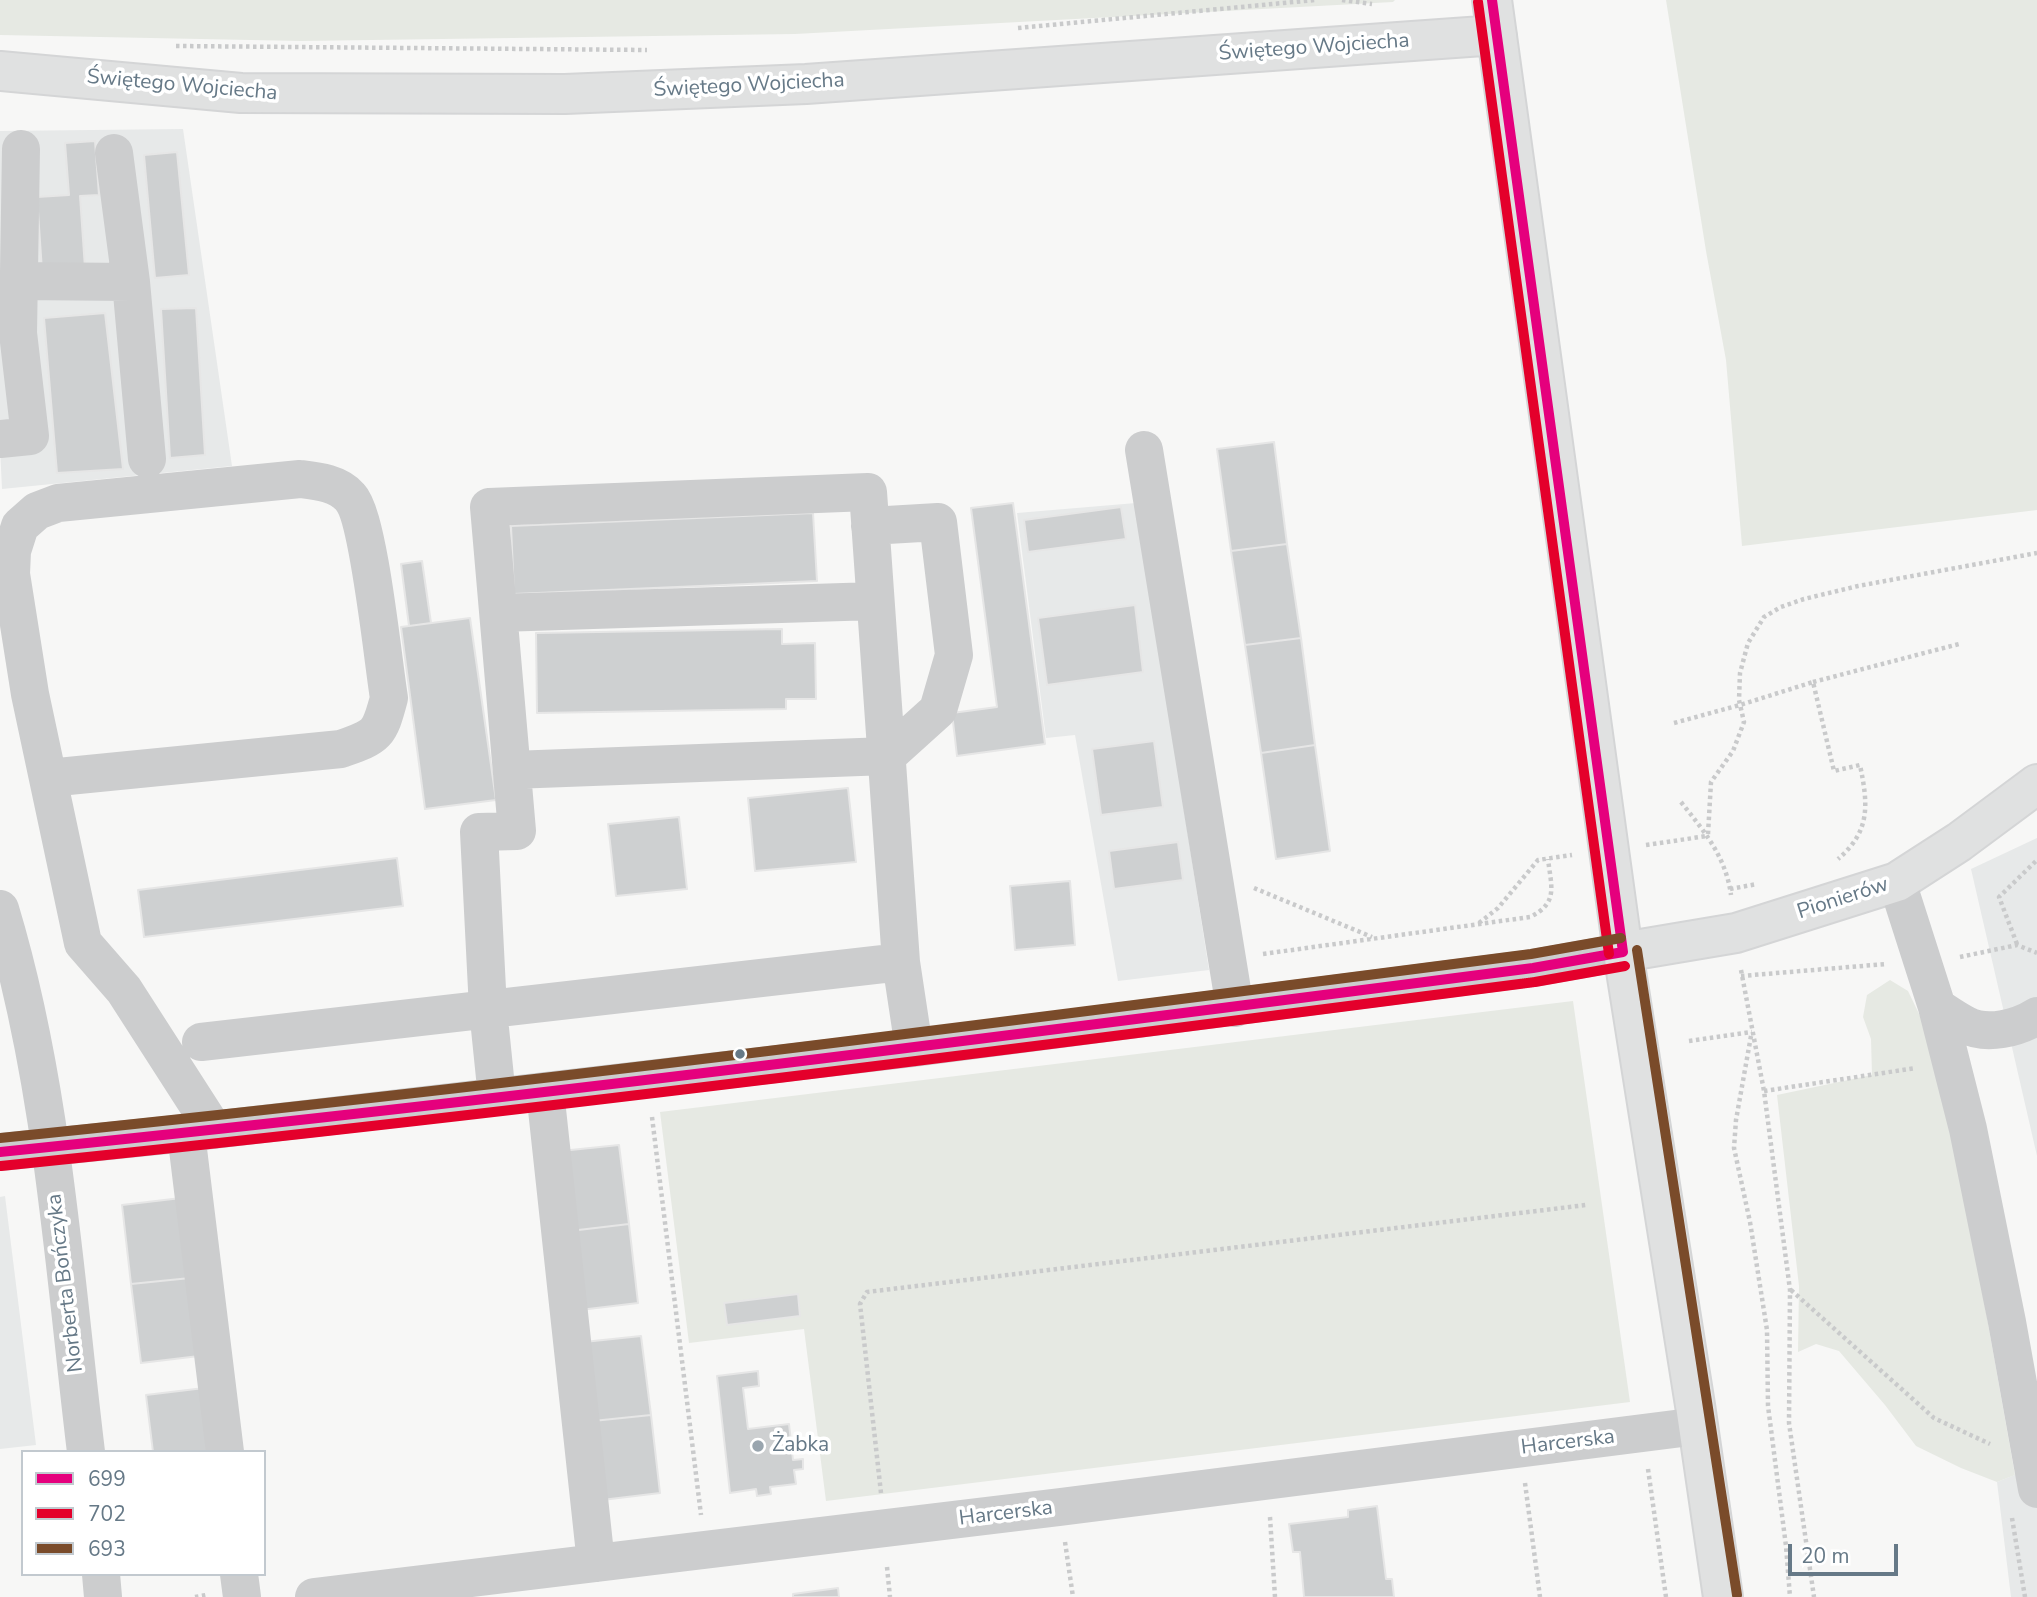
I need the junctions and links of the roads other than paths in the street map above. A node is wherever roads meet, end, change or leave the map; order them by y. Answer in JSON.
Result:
{"nodes":[{"id":1,"x":1494,"y":17,"type":"edge"},
{"id":2,"x":0,"y":71,"type":"edge"},
{"id":3,"x":21,"y":149,"type":"dead end"},
{"id":4,"x":114,"y":153,"type":"dead end"},
{"id":5,"x":19,"y":281,"type":"junction"},
{"id":6,"x":131,"y":282,"type":"junction"},
{"id":7,"x":0,"y":439,"type":"edge"},
{"id":8,"x":1144,"y":450,"type":"dead end"},
{"id":9,"x":147,"y":459,"type":"dead end"},
{"id":10,"x":870,"y":526,"type":"junction"},
{"id":11,"x":875,"y":601,"type":"junction"},
{"id":12,"x":499,"y":613,"type":"junction"},
{"id":13,"x":887,"y":756,"type":"junction"},
{"id":14,"x":512,"y":770,"type":"junction"},
{"id":15,"x":48,"y":778,"type":"junction"},
{"id":16,"x":2037,"y":784,"type":"edge"},
{"id":17,"x":1897,"y":882,"type":"junction"},
{"id":18,"x":0,"y":909,"type":"edge"},
{"id":19,"x":1623,"y":952,"type":"junction"},
{"id":20,"x":901,"y":962,"type":"junction"},
{"id":21,"x":1937,"y":1007,"type":"junction"},
{"id":22,"x":1235,"y":1008,"type":"junction"},
{"id":23,"x":488,"y":1009,"type":"junction"},
{"id":24,"x":2037,"y":1016,"type":"edge"},
{"id":25,"x":201,"y":1042,"type":"dead end"},
{"id":26,"x":915,"y":1048,"type":"junction"},
{"id":27,"x":545,"y":1091,"type":"junction"},
{"id":28,"x":497,"y":1097,"type":"junction"},
{"id":29,"x":200,"y":1131,"type":"junction"},
{"id":30,"x":50,"y":1146,"type":"junction"},
{"id":31,"x":0,"y":1152,"type":"edge"},
{"id":32,"x":1698,"y":1426,"type":"junction"},
{"id":33,"x":86,"y":1450,"type":"edge"},
{"id":34,"x":225,"y":1450,"type":"edge"},
{"id":35,"x":2031,"y":1481,"type":"edge"},
{"id":36,"x":596,"y":1563,"type":"junction"},
{"id":37,"x":100,"y":1576,"type":"edge"},
{"id":38,"x":239,"y":1576,"type":"edge"},
{"id":39,"x":103,"y":1597,"type":"edge"},
{"id":40,"x":242,"y":1597,"type":"edge"},
{"id":41,"x":314,"y":1597,"type":"edge"},
{"id":42,"x":1723,"y":1597,"type":"edge"}],
"edges":[{"from":1,"to":2,"type":"main road","name":"Świętego Wojciecha"},
{"from":1,"to":19,"type":"main road"},
{"from":3,"to":5,"type":"street"},
{"from":4,"to":6,"type":"street"},
{"from":5,"to":6,"type":"street"},
{"from":5,"to":7,"type":"street"},
{"from":6,"to":9,"type":"street"},
{"from":8,"to":22,"type":"street"},
{"from":10,"to":11,"type":"street"},
{"from":10,"to":12,"type":"street"},
{"from":10,"to":13,"type":"street"},
{"from":11,"to":12,"type":"street"},
{"from":11,"to":13,"type":"street"},
{"from":12,"to":14,"type":"street"},
{"from":13,"to":14,"type":"street"},
{"from":13,"to":20,"type":"street"},
{"from":14,"to":23,"type":"street"},
{"from":15,"to":15,"type":"street"},
{"from":15,"to":29,"type":"street"},
{"from":16,"to":17,"type":"main road","name":"Pionierów"},
{"from":17,"to":19,"type":"main road","name":"Pionierów"},
{"from":17,"to":21,"type":"street"},
{"from":18,"to":30,"type":"street","name":"Norberta Bończyka"},
{"from":19,"to":22,"type":"street"},
{"from":19,"to":32,"type":"main road"},
{"from":20,"to":23,"type":"street"},
{"from":20,"to":26,"type":"street"},
{"from":21,"to":24,"type":"street"},
{"from":21,"to":35,"type":"street"},
{"from":22,"to":26,"type":"street"},
{"from":23,"to":25,"type":"street"},
{"from":23,"to":28,"type":"street"},
{"from":26,"to":27,"type":"street"},
{"from":27,"to":28,"type":"street"},
{"from":27,"to":36,"type":"street"},
{"from":28,"to":29,"type":"street"},
{"from":29,"to":30,"type":"street"},
{"from":29,"to":34,"type":"street"},
{"from":30,"to":31,"type":"street"},
{"from":30,"to":33,"type":"street","name":"Norberta Bończyka"},
{"from":32,"to":36,"type":"street","name":"Harcerska"},
{"from":32,"to":42,"type":"main road"},
{"from":36,"to":41,"type":"street","name":"Harcerska"},
{"from":37,"to":39,"type":"street"},
{"from":38,"to":40,"type":"street"}]}
